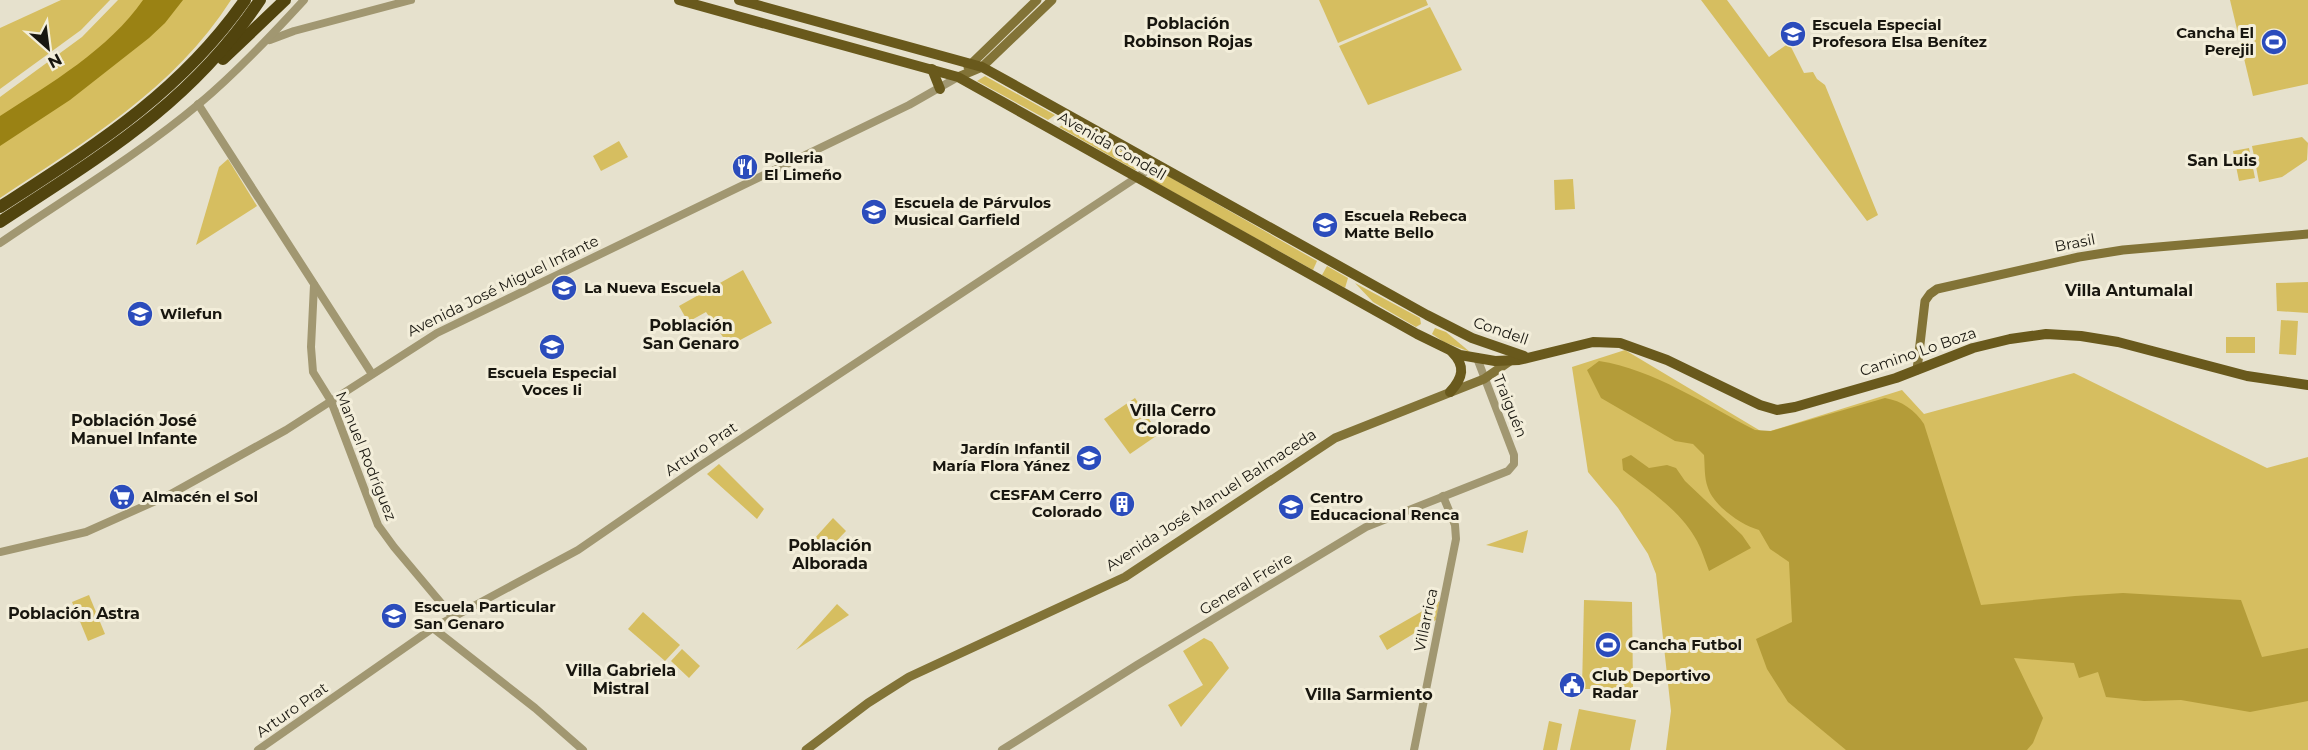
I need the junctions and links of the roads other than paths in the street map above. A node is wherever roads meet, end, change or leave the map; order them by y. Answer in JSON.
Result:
{"nodes":[{"id":1,"x":241,"y":0,"type":"edge"},
{"id":2,"x":245,"y":0,"type":"edge"},
{"id":3,"x":260,"y":0,"type":"edge"},
{"id":4,"x":285,"y":0,"type":"edge"},
{"id":5,"x":304,"y":0,"type":"edge"},
{"id":6,"x":411,"y":0,"type":"edge"},
{"id":7,"x":679,"y":0,"type":"edge"},
{"id":8,"x":739,"y":0,"type":"edge"},
{"id":9,"x":1037,"y":0,"type":"edge"},
{"id":10,"x":1053,"y":0,"type":"edge"},
{"id":11,"x":228,"y":23,"type":"junction"},
{"id":12,"x":267,"y":41,"type":"junction"},
{"id":13,"x":971,"y":64,"type":"junction"},
{"id":14,"x":982,"y":68,"type":"junction"},
{"id":15,"x":932,"y":69,"type":"junction"},
{"id":16,"x":958,"y":77,"type":"junction"},
{"id":17,"x":940,"y":89,"type":"junction"},
{"id":18,"x":178,"y":97,"type":"junction"},
{"id":19,"x":198,"y":104,"type":"junction"},
{"id":20,"x":1157,"y":164,"type":"junction"},
{"id":21,"x":1136,"y":177,"type":"junction"},
{"id":22,"x":0,"y":207,"type":"edge"},
{"id":23,"x":0,"y":222,"type":"edge"},
{"id":24,"x":2308,"y":234,"type":"edge"},
{"id":25,"x":0,"y":243,"type":"edge"},
{"id":26,"x":314,"y":285,"type":"junction"},
{"id":27,"x":1427,"y":315,"type":"junction"},
{"id":28,"x":1417,"y":334,"type":"junction"},
{"id":29,"x":1462,"y":334,"type":"junction"},
{"id":30,"x":1451,"y":352,"type":"junction"},
{"id":31,"x":1531,"y":357,"type":"junction"},
{"id":32,"x":1477,"y":358,"type":"junction"},
{"id":33,"x":1510,"y":361,"type":"junction"},
{"id":34,"x":1917,"y":370,"type":"junction"},
{"id":35,"x":372,"y":374,"type":"junction"},
{"id":36,"x":1484,"y":379,"type":"junction"},
{"id":37,"x":2308,"y":385,"type":"edge"},
{"id":38,"x":1450,"y":392,"type":"junction"},
{"id":39,"x":331,"y":401,"type":"junction"},
{"id":40,"x":1514,"y":464,"type":"joint"},
{"id":41,"x":1443,"y":496,"type":"junction"},
{"id":42,"x":0,"y":552,"type":"edge"},
{"id":43,"x":452,"y":616,"type":"junction"},
{"id":44,"x":433,"y":628,"type":"junction"},
{"id":45,"x":258,"y":750,"type":"edge"},
{"id":46,"x":584,"y":750,"type":"edge"},
{"id":47,"x":806,"y":750,"type":"edge"},
{"id":48,"x":1002,"y":750,"type":"edge"},
{"id":49,"x":1414,"y":750,"type":"edge"}],
"edges":[{"from":1,"to":11,"type":"highway"},
{"from":2,"to":11,"type":"highway"},
{"from":3,"to":18,"type":"highway"},
{"from":4,"to":18,"type":"highway"},
{"from":5,"to":12,"type":"street"},
{"from":6,"to":12,"type":"street"},
{"from":7,"to":15,"type":"main road","name":"Avenida Condell"},
{"from":8,"to":13,"type":"main road","name":"Avenida Condell"},
{"from":9,"to":13,"type":"main road","name":"Avenida José Miguel Infante"},
{"from":10,"to":14,"type":"main road","name":"Avenida José Miguel Infante"},
{"from":11,"to":22,"type":"highway"},
{"from":12,"to":19,"type":"street"},
{"from":13,"to":14,"type":"main road","name":"Avenida Condell"},
{"from":13,"to":16,"type":"main road","name":"Avenida José Miguel Infante"},
{"from":14,"to":16,"type":"main road","name":"Avenida José Miguel Infante"},
{"from":14,"to":20,"type":"main road","name":"Avenida Condell"},
{"from":15,"to":16,"type":"main road","name":"Avenida Condell"},
{"from":15,"to":17,"type":"main road"},
{"from":16,"to":17,"type":"street","name":"Avenida José Miguel Infante"},
{"from":16,"to":21,"type":"main road","name":"Avenida Condell"},
{"from":17,"to":35,"type":"street","name":"Avenida José Miguel Infante"},
{"from":18,"to":23,"type":"highway"},
{"from":19,"to":25,"type":"street"},
{"from":19,"to":26,"type":"street"},
{"from":20,"to":21,"type":"street","name":"Arturo Prat"},
{"from":20,"to":27,"type":"main road","name":"Avenida Condell"},
{"from":21,"to":28,"type":"main road","name":"Avenida Condell"},
{"from":21,"to":43,"type":"street","name":"Arturo Prat"},
{"from":24,"to":34,"type":"main road","name":"Brasil"},
{"from":26,"to":35,"type":"street"},
{"from":26,"to":39,"type":"street","name":"Manuel Rodríguez"},
{"from":27,"to":28,"type":"main road"},
{"from":27,"to":29,"type":"main road","name":"Avenida Condell"},
{"from":28,"to":30,"type":"main road","name":"Avenida Condell"},
{"from":29,"to":31,"type":"main road","name":"Condell"},
{"from":29,"to":32,"type":"main road"},
{"from":30,"to":32,"type":"main road","name":"Avenida Condell"},
{"from":30,"to":38,"type":"main road"},
{"from":31,"to":33,"type":"main road","name":"Camino Lo Boza"},
{"from":31,"to":34,"type":"main road","name":"Camino Lo Boza"},
{"from":32,"to":33,"type":"main road","name":"Avenida Condell"},
{"from":32,"to":36,"type":"street","name":"Traiguén"},
{"from":33,"to":36,"type":"main road","name":"Camino Lo Boza"},
{"from":34,"to":37,"type":"main road","name":"Camino Lo Boza"},
{"from":35,"to":39,"type":"street","name":"Avenida José Miguel Infante"},
{"from":36,"to":38,"type":"main road","name":"Avenida José Manuel Balmaceda"},
{"from":36,"to":40,"type":"street","name":"Traiguén"},
{"from":38,"to":47,"type":"main road","name":"Avenida José Manuel Balmaceda"},
{"from":39,"to":42,"type":"street","name":"Avenida José Miguel Infante"},
{"from":39,"to":43,"type":"street","name":"Manuel Rodríguez"},
{"from":40,"to":41,"type":"street","name":"General Freire"},
{"from":41,"to":48,"type":"street","name":"General Freire"},
{"from":41,"to":49,"type":"street","name":"Villarrica"},
{"from":43,"to":44,"type":"street","name":"Arturo Prat"},
{"from":44,"to":45,"type":"street","name":"Arturo Prat"},
{"from":44,"to":46,"type":"street"}]}
